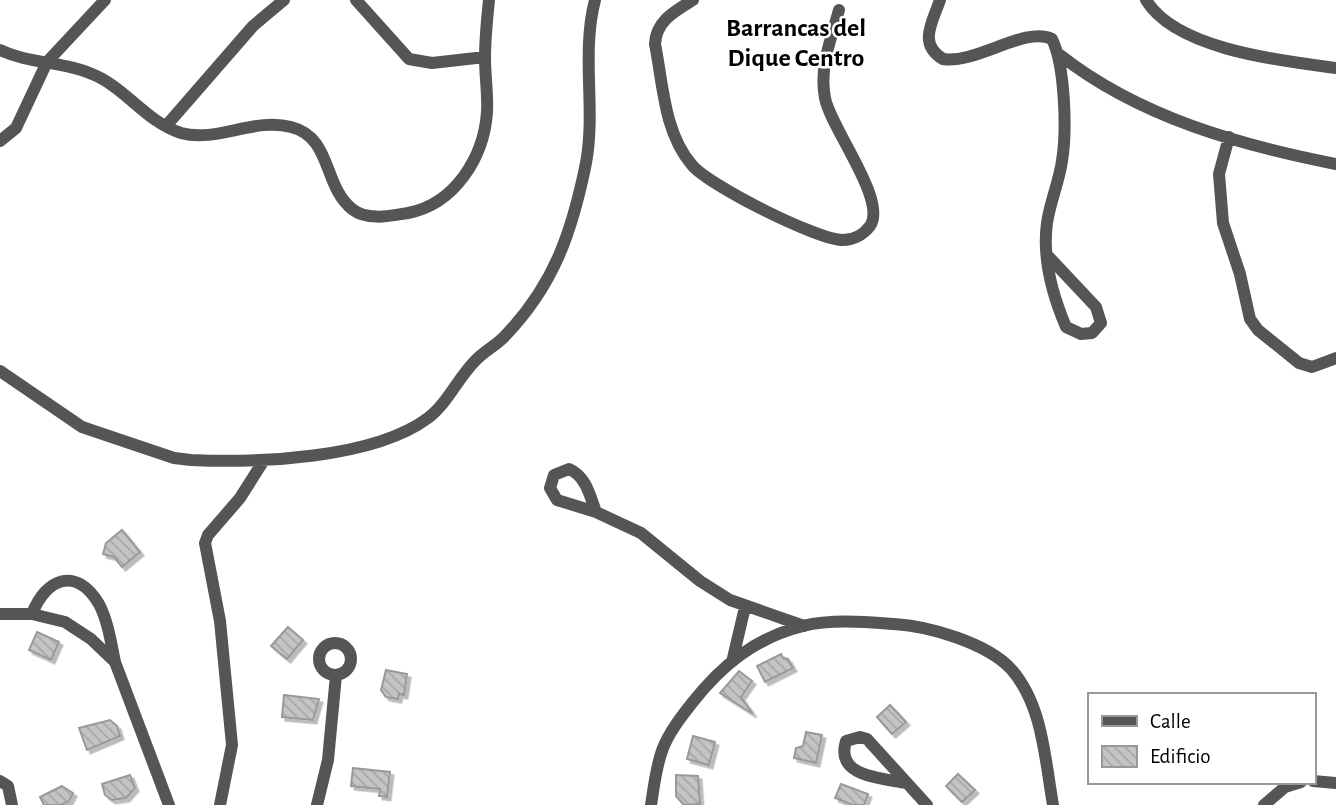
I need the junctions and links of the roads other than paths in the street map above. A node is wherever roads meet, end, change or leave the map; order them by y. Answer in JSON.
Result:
{"nodes":[{"id":1,"x":106,"y":0,"type":"edge"},
{"id":2,"x":284,"y":0,"type":"edge"},
{"id":3,"x":356,"y":0,"type":"edge"},
{"id":4,"x":489,"y":0,"type":"edge"},
{"id":5,"x":595,"y":0,"type":"edge"},
{"id":6,"x":693,"y":0,"type":"edge"},
{"id":7,"x":940,"y":0,"type":"edge"},
{"id":8,"x":1146,"y":0,"type":"edge"},
{"id":9,"x":839,"y":10,"type":"dead end"},
{"id":10,"x":0,"y":50,"type":"edge"},
{"id":11,"x":1060,"y":55,"type":"junction"},
{"id":12,"x":485,"y":57,"type":"junction"},
{"id":13,"x":47,"y":62,"type":"junction"},
{"id":14,"x":1336,"y":68,"type":"edge"},
{"id":15,"x":166,"y":126,"type":"junction"},
{"id":16,"x":1230,"y":137,"type":"junction"},
{"id":17,"x":0,"y":141,"type":"edge"},
{"id":18,"x":1336,"y":164,"type":"edge"},
{"id":19,"x":1047,"y":255,"type":"junction"},
{"id":20,"x":1336,"y":358,"type":"edge"},
{"id":21,"x":0,"y":371,"type":"edge"},
{"id":22,"x":264,"y":460,"type":"junction"},
{"id":23,"x":596,"y":512,"type":"dead end"},
{"id":24,"x":745,"y":607,"type":"junction"},
{"id":25,"x":0,"y":614,"type":"edge"},
{"id":26,"x":32,"y":614,"type":"junction"},
{"id":27,"x":804,"y":626,"type":"junction"},
{"id":28,"x":733,"y":658,"type":"junction"},
{"id":29,"x":115,"y":662,"type":"junction"},
{"id":30,"x":336,"y":675,"type":"dead end"},
{"id":31,"x":0,"y":781,"type":"edge"},
{"id":32,"x":1315,"y":781,"type":"edge"},
{"id":33,"x":906,"y":783,"type":"junction"},
{"id":34,"x":1336,"y":783,"type":"edge"},
{"id":35,"x":1294,"y":784,"type":"edge"},
{"id":36,"x":12,"y":805,"type":"edge"},
{"id":37,"x":169,"y":805,"type":"edge"},
{"id":38,"x":220,"y":805,"type":"edge"},
{"id":39,"x":317,"y":805,"type":"edge"},
{"id":40,"x":651,"y":805,"type":"edge"},
{"id":41,"x":927,"y":805,"type":"edge"},
{"id":42,"x":1053,"y":805,"type":"edge"},
{"id":43,"x":1264,"y":805,"type":"edge"}],
"edges":[{"from":1,"to":13,"type":"street"},
{"from":2,"to":15,"type":"street"},
{"from":3,"to":12,"type":"street"},
{"from":4,"to":12,"type":"street"},
{"from":5,"to":22,"type":"street"},
{"from":6,"to":9,"type":"street"},
{"from":7,"to":11,"type":"street"},
{"from":8,"to":14,"type":"street"},
{"from":10,"to":13,"type":"street"},
{"from":11,"to":16,"type":"street"},
{"from":11,"to":19,"type":"street"},
{"from":12,"to":15,"type":"street"},
{"from":13,"to":15,"type":"street"},
{"from":13,"to":17,"type":"street"},
{"from":16,"to":18,"type":"street"},
{"from":16,"to":20,"type":"street"},
{"from":19,"to":19,"type":"street"},
{"from":21,"to":22,"type":"street"},
{"from":22,"to":38,"type":"street"},
{"from":23,"to":24,"type":"street"},
{"from":24,"to":27,"type":"street"},
{"from":24,"to":28,"type":"street"},
{"from":25,"to":26,"type":"street"},
{"from":26,"to":29,"type":"street"},
{"from":26,"to":29,"type":"street"},
{"from":27,"to":28,"type":"street"},
{"from":27,"to":42,"type":"street"},
{"from":28,"to":40,"type":"street"},
{"from":29,"to":37,"type":"street"},
{"from":30,"to":39,"type":"street"},
{"from":31,"to":36,"type":"street"},
{"from":32,"to":34,"type":"street"},
{"from":33,"to":33,"type":"street"},
{"from":33,"to":41,"type":"street"},
{"from":35,"to":43,"type":"street"}]}
